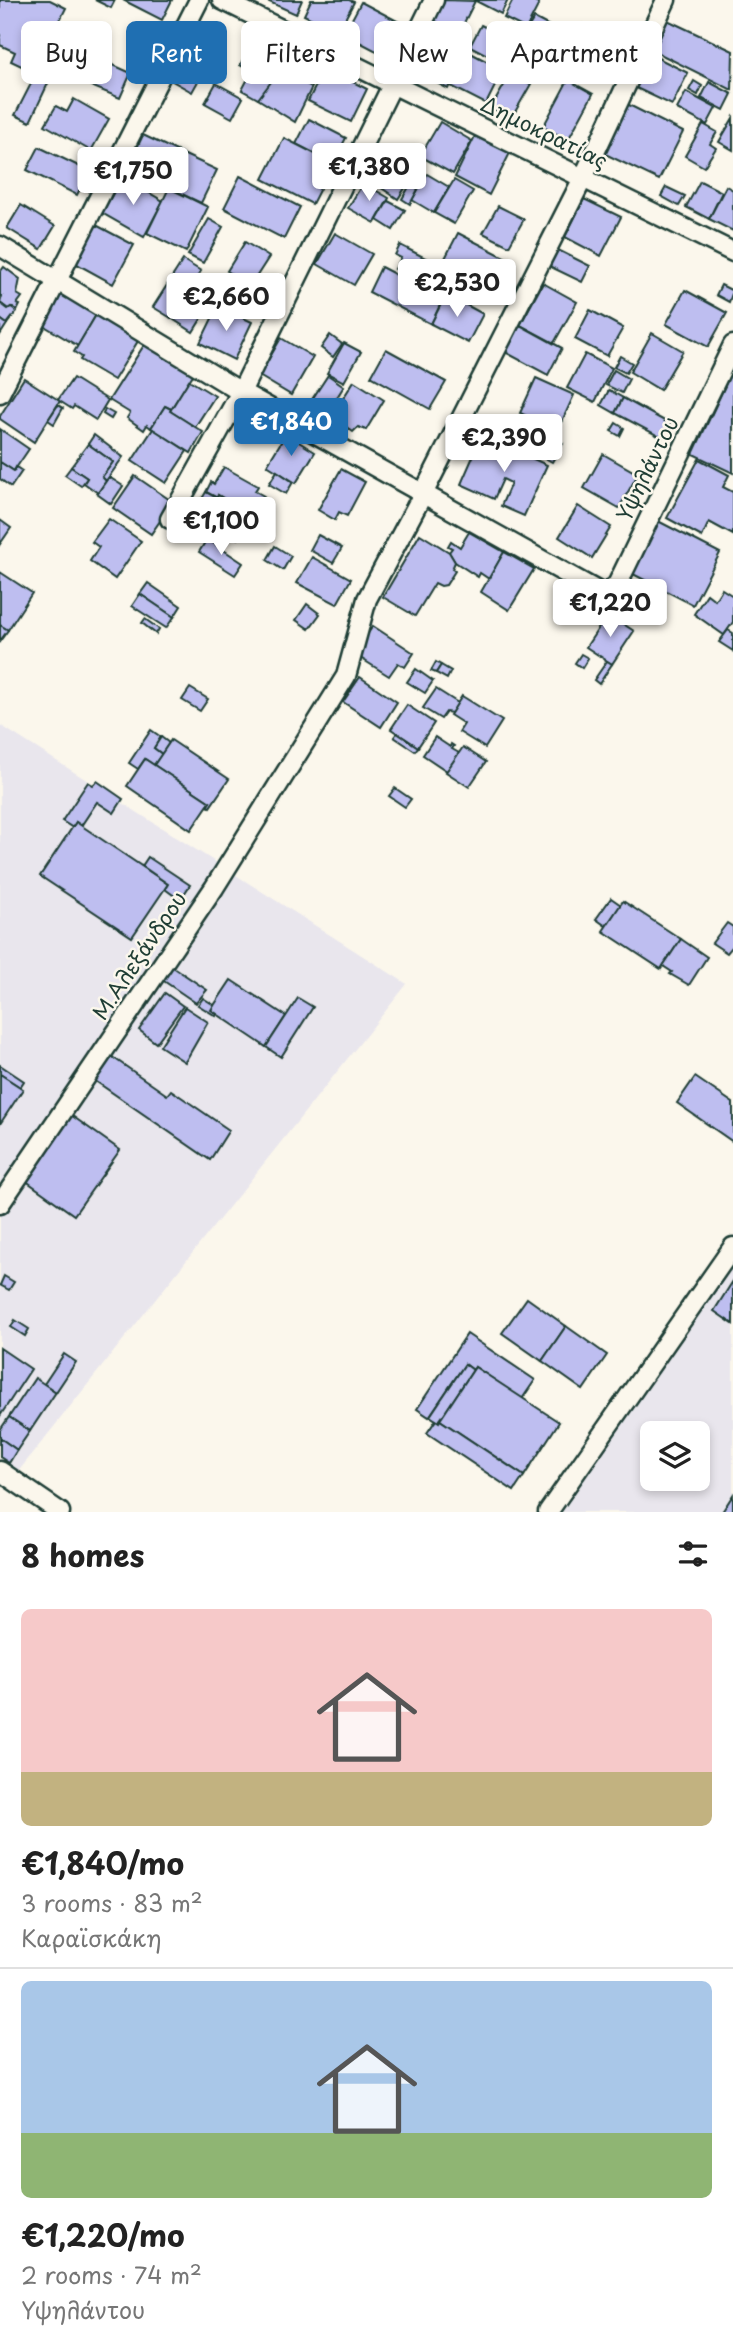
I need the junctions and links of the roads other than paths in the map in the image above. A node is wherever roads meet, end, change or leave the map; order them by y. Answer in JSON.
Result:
{"nodes":[{"id":1,"x":199,"y":0,"type":"edge"},
{"id":2,"x":222,"y":0,"type":"edge"},
{"id":3,"x":434,"y":0,"type":"edge"},
{"id":4,"x":666,"y":0,"type":"edge"},
{"id":5,"x":394,"y":85,"type":"junction"},
{"id":6,"x":583,"y":178,"type":"junction"},
{"id":7,"x":0,"y":246,"type":"edge"},
{"id":8,"x":733,"y":252,"type":"edge"},
{"id":9,"x":57,"y":279,"type":"junction"},
{"id":10,"x":733,"y":345,"type":"edge"},
{"id":11,"x":241,"y":392,"type":"junction"},
{"id":12,"x":0,"y":393,"type":"edge"},
{"id":13,"x":423,"y":494,"type":"junction"},
{"id":14,"x":170,"y":519,"type":"dead end"},
{"id":15,"x":0,"y":1204,"type":"edge"},
{"id":16,"x":733,"y":1247,"type":"edge"},
{"id":17,"x":0,"y":1471,"type":"edge"},
{"id":18,"x":60,"y":1512,"type":"edge"},
{"id":19,"x":548,"y":1512,"type":"edge"}],
"edges":[{"from":1,"to":9,"type":"street"},
{"from":2,"to":5,"type":"street","name":"Δημοκρατίας"},
{"from":3,"to":5,"type":"street"},
{"from":4,"to":6,"type":"street","name":"Μ.Αλεξάνδρου"},
{"from":5,"to":6,"type":"street","name":"Δημοκρατίας"},
{"from":5,"to":11,"type":"street"},
{"from":6,"to":8,"type":"street","name":"Δημοκρατίας"},
{"from":6,"to":13,"type":"street","name":"Μ.Αλεξάνδρου"},
{"from":7,"to":9,"type":"street"},
{"from":9,"to":11,"type":"street"},
{"from":9,"to":12,"type":"street"},
{"from":10,"to":13,"type":"street","name":"Υψηλάντου"},
{"from":11,"to":13,"type":"street"},
{"from":11,"to":14,"type":"street"},
{"from":13,"to":15,"type":"street","name":"Μ.Αλεξάνδρου"},
{"from":16,"to":19,"type":"street"},
{"from":17,"to":18,"type":"street"}]}
